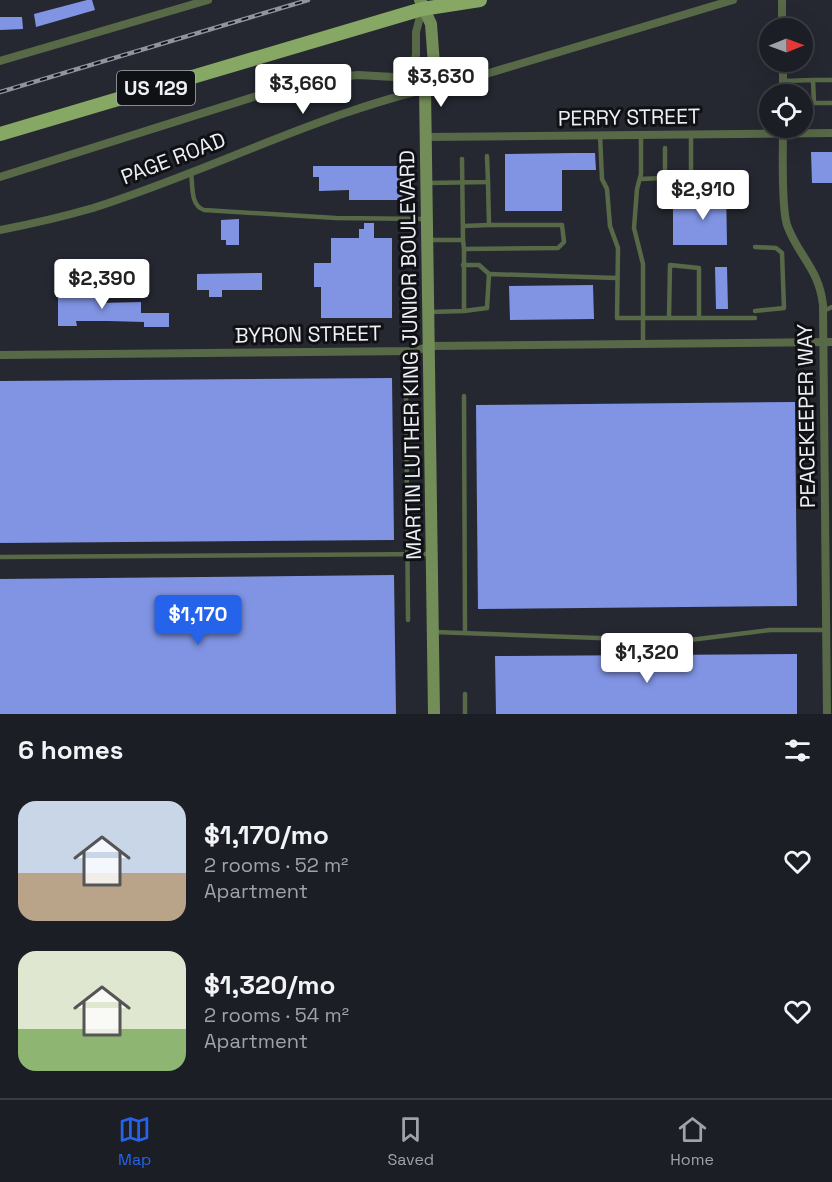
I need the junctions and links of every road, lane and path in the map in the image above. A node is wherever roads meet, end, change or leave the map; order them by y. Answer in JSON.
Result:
{"nodes":[{"id":1,"x":208,"y":0,"type":"edge"},
{"id":2,"x":437,"y":0,"type":"edge"},
{"id":3,"x":480,"y":0,"type":"edge"},
{"id":4,"x":733,"y":0,"type":"edge"},
{"id":5,"x":782,"y":0,"type":"edge"},
{"id":6,"x":421,"y":4,"type":"edge"},
{"id":7,"x":782,"y":18,"type":"edge"},
{"id":8,"x":0,"y":61,"type":"edge"},
{"id":9,"x":783,"y":72,"type":"edge"},
{"id":10,"x":783,"y":80,"type":"junction"},
{"id":11,"x":813,"y":80,"type":"junction"},
{"id":12,"x":832,"y":80,"type":"edge"},
{"id":13,"x":783,"y":84,"type":"edge"},
{"id":14,"x":425,"y":88,"type":"junction"},
{"id":15,"x":832,"y":103,"type":"edge"},
{"id":16,"x":759,"y":131,"type":"edge"},
{"id":17,"x":813,"y":132,"type":"edge"},
{"id":18,"x":832,"y":133,"type":"edge"},
{"id":19,"x":0,"y":134,"type":"edge"},
{"id":20,"x":691,"y":134,"type":"junction"},
{"id":21,"x":600,"y":135,"type":"junction"},
{"id":22,"x":641,"y":135,"type":"junction"},
{"id":23,"x":426,"y":137,"type":"junction"},
{"id":24,"x":783,"y":138,"type":"edge"},
{"id":25,"x":665,"y":148,"type":"dead end"},
{"id":26,"x":487,"y":156,"type":"dead end"},
{"id":27,"x":462,"y":159,"type":"dead end"},
{"id":28,"x":191,"y":171,"type":"junction"},
{"id":29,"x":0,"y":177,"type":"edge"},
{"id":30,"x":665,"y":178,"type":"junction"},
{"id":31,"x":640,"y":179,"type":"junction"},
{"id":32,"x":462,"y":182,"type":"junction"},
{"id":33,"x":488,"y":182,"type":"junction"},
{"id":34,"x":427,"y":183,"type":"junction"},
{"id":35,"x":428,"y":219,"type":"junction"},
{"id":36,"x":489,"y":225,"type":"junction"},
{"id":37,"x":463,"y":226,"type":"junction"},
{"id":38,"x":0,"y":231,"type":"edge"},
{"id":39,"x":428,"y":240,"type":"junction"},
{"id":40,"x":463,"y":240,"type":"junction"},
{"id":41,"x":755,"y":247,"type":"dead end"},
{"id":42,"x":464,"y":249,"type":"junction"},
{"id":43,"x":463,"y":265,"type":"junction"},
{"id":44,"x":489,"y":274,"type":"junction"},
{"id":45,"x":617,"y":278,"type":"junction"},
{"id":46,"x":832,"y":307,"type":"edge"},
{"id":47,"x":464,"y":311,"type":"junction"},
{"id":48,"x":755,"y":311,"type":"dead end"},
{"id":49,"x":823,"y":311,"type":"junction"},
{"id":50,"x":429,"y":312,"type":"junction"},
{"id":51,"x":643,"y":318,"type":"junction"},
{"id":52,"x":669,"y":318,"type":"junction"},
{"id":53,"x":699,"y":318,"type":"junction"},
{"id":54,"x":755,"y":318,"type":"dead end"},
{"id":55,"x":828,"y":341,"type":"edge"},
{"id":56,"x":643,"y":343,"type":"junction"},
{"id":57,"x":430,"y":346,"type":"junction"},
{"id":58,"x":0,"y":355,"type":"edge"},
{"id":59,"x":406,"y":385,"type":"dead end"},
{"id":60,"x":464,"y":396,"type":"dead end"},
{"id":61,"x":407,"y":554,"type":"junction"},
{"id":62,"x":432,"y":554,"type":"junction"},
{"id":63,"x":0,"y":557,"type":"edge"},
{"id":64,"x":408,"y":620,"type":"dead end"},
{"id":65,"x":826,"y":630,"type":"junction"},
{"id":66,"x":433,"y":632,"type":"junction"},
{"id":67,"x":465,"y":633,"type":"junction"},
{"id":68,"x":465,"y":694,"type":"dead end"},
{"id":69,"x":434,"y":714,"type":"edge"},
{"id":70,"x":465,"y":714,"type":"edge"},
{"id":71,"x":827,"y":714,"type":"edge"}],
"edges":[{"from":1,"to":8,"type":"street"},
{"from":2,"to":6,"type":"main road","number":"US 129"},
{"from":3,"to":6,"type":"main road","number":"US 129"},
{"from":4,"to":14,"type":"street","name":"PAGE ROAD"},
{"from":5,"to":7,"type":"street"},
{"from":6,"to":14,"type":"street","name":"MARTIN LUTHER KING JUNIOR BOULEVARD"},
{"from":6,"to":19,"type":"main road","number":"US 129"},
{"from":6,"to":29,"type":"street"},
{"from":9,"to":10,"type":"street"},
{"from":10,"to":11,"type":"lane"},
{"from":10,"to":13,"type":"street"},
{"from":11,"to":12,"type":"lane"},
{"from":11,"to":15,"type":"lane"},
{"from":14,"to":23,"type":"street","name":"MARTIN LUTHER KING JUNIOR BOULEVARD"},
{"from":14,"to":28,"type":"street","name":"PAGE ROAD"},
{"from":16,"to":20,"type":"street","name":"PERRY STREET"},
{"from":17,"to":18,"type":"street","name":"PERRY STREET"},
{"from":20,"to":22,"type":"street","name":"PERRY STREET"},
{"from":20,"to":30,"type":"lane"},
{"from":21,"to":22,"type":"street","name":"PERRY STREET"},
{"from":21,"to":23,"type":"street","name":"PERRY STREET"},
{"from":21,"to":45,"type":"lane"},
{"from":22,"to":31,"type":"lane"},
{"from":23,"to":34,"type":"street","name":"MARTIN LUTHER KING JUNIOR BOULEVARD"},
{"from":24,"to":49,"type":"street","name":"PEACEKEEPER WAY"},
{"from":25,"to":30,"type":"lane"},
{"from":26,"to":33,"type":"lane"},
{"from":27,"to":32,"type":"lane"},
{"from":28,"to":35,"type":"lane"},
{"from":28,"to":38,"type":"street","name":"PAGE ROAD"},
{"from":30,"to":31,"type":"lane"},
{"from":31,"to":51,"type":"lane"},
{"from":32,"to":33,"type":"lane"},
{"from":32,"to":34,"type":"lane"},
{"from":32,"to":37,"type":"lane"},
{"from":33,"to":36,"type":"lane"},
{"from":34,"to":35,"type":"street","name":"MARTIN LUTHER KING JUNIOR BOULEVARD"},
{"from":35,"to":39,"type":"street","name":"MARTIN LUTHER KING JUNIOR BOULEVARD"},
{"from":36,"to":37,"type":"lane"},
{"from":36,"to":42,"type":"lane"},
{"from":37,"to":40,"type":"lane"},
{"from":39,"to":40,"type":"lane"},
{"from":39,"to":50,"type":"street","name":"MARTIN LUTHER KING JUNIOR BOULEVARD"},
{"from":40,"to":42,"type":"lane"},
{"from":41,"to":48,"type":"lane"},
{"from":42,"to":43,"type":"lane"},
{"from":43,"to":44,"type":"lane"},
{"from":43,"to":47,"type":"lane"},
{"from":44,"to":45,"type":"lane"},
{"from":44,"to":47,"type":"lane"},
{"from":45,"to":51,"type":"lane"},
{"from":46,"to":49,"type":"lane"},
{"from":47,"to":50,"type":"lane"},
{"from":49,"to":55,"type":"street","name":"PEACEKEEPER WAY"},
{"from":50,"to":57,"type":"street","name":"MARTIN LUTHER KING JUNIOR BOULEVARD"},
{"from":51,"to":52,"type":"lane"},
{"from":51,"to":56,"type":"lane"},
{"from":52,"to":53,"type":"lane"},
{"from":52,"to":53,"type":"lane"},
{"from":53,"to":54,"type":"lane"},
{"from":55,"to":56,"type":"street","name":"BYRON STREET"},
{"from":55,"to":65,"type":"street","name":"PEACEKEEPER WAY"},
{"from":56,"to":57,"type":"street","name":"BYRON STREET"},
{"from":57,"to":58,"type":"street","name":"BYRON STREET"},
{"from":57,"to":62,"type":"street","name":"MARTIN LUTHER KING JUNIOR BOULEVARD"},
{"from":59,"to":61,"type":"lane"},
{"from":60,"to":67,"type":"lane"},
{"from":61,"to":62,"type":"lane"},
{"from":61,"to":63,"type":"lane"},
{"from":61,"to":64,"type":"lane"},
{"from":62,"to":66,"type":"street","name":"MARTIN LUTHER KING JUNIOR BOULEVARD"},
{"from":65,"to":67,"type":"lane"},
{"from":65,"to":71,"type":"street","name":"PEACEKEEPER WAY"},
{"from":66,"to":67,"type":"lane"},
{"from":66,"to":69,"type":"street","name":"MARTIN LUTHER KING JUNIOR BOULEVARD"},
{"from":68,"to":70,"type":"lane"}]}
